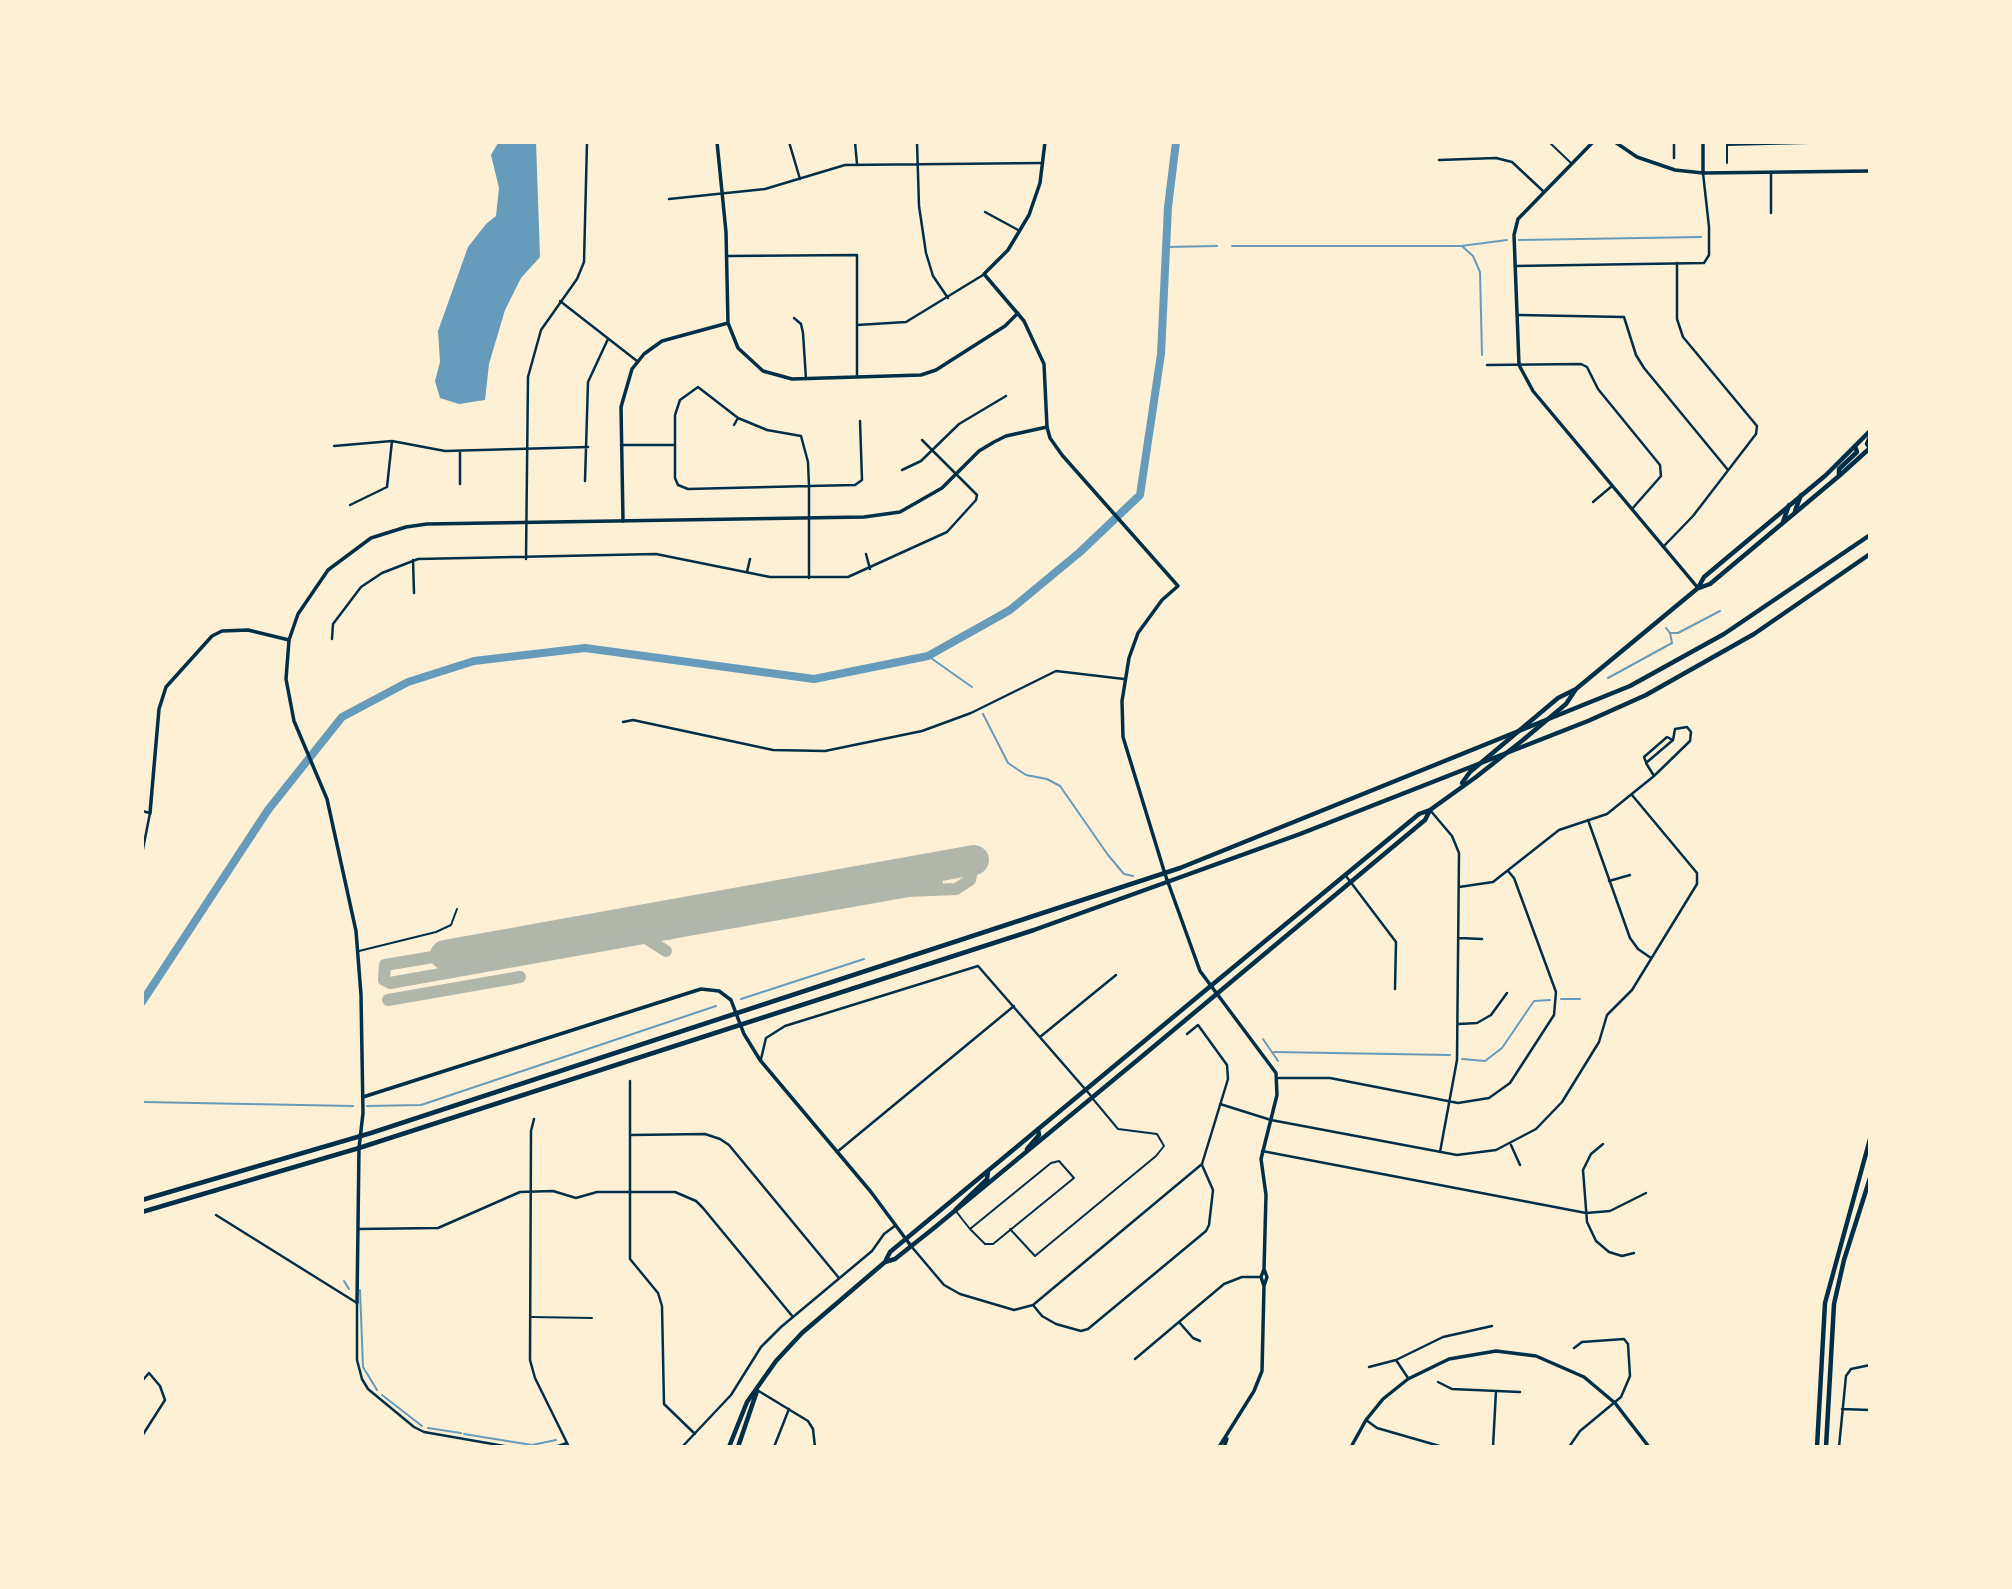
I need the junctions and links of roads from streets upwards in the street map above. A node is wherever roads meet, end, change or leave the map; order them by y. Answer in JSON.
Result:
{"nodes":[{"id":1,"x":587,"y":142,"type":"edge"},
{"id":2,"x":718,"y":142,"type":"edge"},
{"id":3,"x":789,"y":142,"type":"edge"},
{"id":4,"x":855,"y":142,"type":"edge"},
{"id":5,"x":917,"y":142,"type":"edge"},
{"id":6,"x":1045,"y":142,"type":"edge"},
{"id":7,"x":1593,"y":142,"type":"edge"},
{"id":8,"x":1615,"y":142,"type":"edge"},
{"id":9,"x":1674,"y":142,"type":"edge"},
{"id":10,"x":1703,"y":142,"type":"edge"},
{"id":11,"x":1674,"y":158,"type":"dead end"},
{"id":12,"x":1439,"y":160,"type":"dead end"},
{"id":13,"x":917,"y":163,"type":"junction"},
{"id":14,"x":1042,"y":163,"type":"junction"},
{"id":15,"x":857,"y":164,"type":"junction"},
{"id":16,"x":1870,"y":171,"type":"edge"},
{"id":17,"x":1771,"y":172,"type":"junction"},
{"id":18,"x":1703,"y":173,"type":"junction"},
{"id":19,"x":800,"y":179,"type":"junction"},
{"id":20,"x":1544,"y":191,"type":"junction"},
{"id":21,"x":723,"y":194,"type":"junction"},
{"id":22,"x":669,"y":199,"type":"dead end"},
{"id":23,"x":985,"y":212,"type":"dead end"},
{"id":24,"x":1771,"y":213,"type":"dead end"},
{"id":25,"x":1020,"y":231,"type":"junction"},
{"id":26,"x":726,"y":256,"type":"junction"},
{"id":27,"x":1677,"y":263,"type":"junction"},
{"id":28,"x":1515,"y":266,"type":"junction"},
{"id":29,"x":984,"y":274,"type":"junction"},
{"id":30,"x":948,"y":298,"type":"junction"},
{"id":31,"x":560,"y":301,"type":"junction"},
{"id":32,"x":1018,"y":313,"type":"junction"},
{"id":33,"x":1516,"y":316,"type":"junction"},
{"id":34,"x":794,"y":318,"type":"dead end"},
{"id":35,"x":728,"y":323,"type":"junction"},
{"id":36,"x":857,"y":325,"type":"junction"},
{"id":37,"x":608,"y":339,"type":"junction"},
{"id":38,"x":637,"y":361,"type":"junction"},
{"id":39,"x":1487,"y":365,"type":"dead end"},
{"id":40,"x":1519,"y":365,"type":"junction"},
{"id":41,"x":857,"y":378,"type":"junction"},
{"id":42,"x":806,"y":379,"type":"junction"},
{"id":43,"x":1006,"y":396,"type":"dead end"},
{"id":44,"x":738,"y":418,"type":"junction"},
{"id":45,"x":860,"y":421,"type":"dead end"},
{"id":46,"x":734,"y":425,"type":"dead end"},
{"id":47,"x":1047,"y":427,"type":"junction"},
{"id":48,"x":1870,"y":431,"type":"edge"},
{"id":49,"x":1870,"y":437,"type":"edge"},
{"id":50,"x":922,"y":440,"type":"dead end"},
{"id":51,"x":391,"y":441,"type":"junction"},
{"id":52,"x":621,"y":445,"type":"junction"},
{"id":53,"x":674,"y":445,"type":"junction"},
{"id":54,"x":334,"y":446,"type":"dead end"},
{"id":55,"x":1855,"y":446,"type":"junction"},
{"id":56,"x":588,"y":447,"type":"junction"},
{"id":57,"x":1870,"y":448,"type":"edge"},
{"id":58,"x":528,"y":450,"type":"junction"},
{"id":59,"x":931,"y":450,"type":"junction"},
{"id":60,"x":460,"y":451,"type":"junction"},
{"id":61,"x":902,"y":470,"type":"dead end"},
{"id":62,"x":1728,"y":470,"type":"junction"},
{"id":63,"x":956,"y":473,"type":"junction"},
{"id":64,"x":1839,"y":476,"type":"junction"},
{"id":65,"x":585,"y":481,"type":"dead end"},
{"id":66,"x":460,"y":484,"type":"dead end"},
{"id":67,"x":808,"y":486,"type":"junction"},
{"id":68,"x":1612,"y":486,"type":"junction"},
{"id":69,"x":1801,"y":495,"type":"junction"},
{"id":70,"x":1593,"y":502,"type":"dead end"},
{"id":71,"x":349,"y":505,"type":"dead end"},
{"id":72,"x":1789,"y":505,"type":"junction"},
{"id":73,"x":1632,"y":509,"type":"junction"},
{"id":74,"x":1795,"y":512,"type":"junction"},
{"id":75,"x":809,"y":518,"type":"junction"},
{"id":76,"x":623,"y":521,"type":"junction"},
{"id":77,"x":525,"y":523,"type":"junction"},
{"id":78,"x":1783,"y":523,"type":"junction"},
{"id":79,"x":1870,"y":535,"type":"edge"},
{"id":80,"x":1663,"y":547,"type":"junction"},
{"id":81,"x":866,"y":554,"type":"dead end"},
{"id":82,"x":1870,"y":554,"type":"edge"},
{"id":83,"x":526,"y":559,"type":"junction"},
{"id":84,"x":750,"y":559,"type":"dead end"},
{"id":85,"x":414,"y":560,"type":"junction"},
{"id":86,"x":870,"y":569,"type":"junction"},
{"id":87,"x":747,"y":572,"type":"junction"},
{"id":88,"x":809,"y":579,"type":"junction"},
{"id":89,"x":1698,"y":588,"type":"junction"},
{"id":90,"x":414,"y":593,"type":"dead end"},
{"id":91,"x":332,"y":639,"type":"dead end"},
{"id":92,"x":289,"y":640,"type":"junction"},
{"id":93,"x":1124,"y":679,"type":"junction"},
{"id":94,"x":1576,"y":689,"type":"junction"},
{"id":95,"x":623,"y":722,"type":"dead end"},
{"id":96,"x":1654,"y":776,"type":"junction"},
{"id":97,"x":1460,"y":787,"type":"junction"},
{"id":98,"x":1632,"y":795,"type":"junction"},
{"id":99,"x":1430,"y":810,"type":"junction"},
{"id":100,"x":142,"y":811,"type":"edge"},
{"id":101,"x":150,"y":813,"type":"junction"},
{"id":102,"x":1588,"y":820,"type":"junction"},
{"id":103,"x":142,"y":854,"type":"edge"},
{"id":104,"x":1508,"y":871,"type":"junction"},
{"id":105,"x":1165,"y":874,"type":"junction"},
{"id":106,"x":1346,"y":875,"type":"junction"},
{"id":107,"x":1630,"y":875,"type":"dead end"},
{"id":108,"x":1350,"y":881,"type":"junction"},
{"id":109,"x":1609,"y":881,"type":"junction"},
{"id":110,"x":1169,"y":884,"type":"junction"},
{"id":111,"x":1459,"y":887,"type":"junction"},
{"id":112,"x":1459,"y":938,"type":"junction"},
{"id":113,"x":1482,"y":939,"type":"dead end"},
{"id":114,"x":1651,"y":958,"type":"junction"},
{"id":115,"x":1116,"y":975,"type":"dead end"},
{"id":116,"x":1211,"y":985,"type":"junction"},
{"id":117,"x":1395,"y":989,"type":"dead end"},
{"id":118,"x":1217,"y":992,"type":"junction"},
{"id":119,"x":1507,"y":993,"type":"dead end"},
{"id":120,"x":1014,"y":1006,"type":"junction"},
{"id":121,"x":736,"y":1013,"type":"junction"},
{"id":122,"x":1459,"y":1024,"type":"junction"},
{"id":123,"x":740,"y":1025,"type":"junction"},
{"id":124,"x":1187,"y":1034,"type":"dead end"},
{"id":125,"x":1041,"y":1037,"type":"junction"},
{"id":126,"x":760,"y":1060,"type":"junction"},
{"id":127,"x":1277,"y":1078,"type":"junction"},
{"id":128,"x":630,"y":1081,"type":"dead end"},
{"id":129,"x":1086,"y":1090,"type":"junction"},
{"id":130,"x":363,"y":1097,"type":"junction"},
{"id":131,"x":1091,"y":1097,"type":"junction"},
{"id":132,"x":1450,"y":1102,"type":"junction"},
{"id":133,"x":1220,"y":1104,"type":"junction"},
{"id":134,"x":534,"y":1119,"type":"dead end"},
{"id":135,"x":1271,"y":1120,"type":"junction"},
{"id":136,"x":1038,"y":1129,"type":"junction"},
{"id":137,"x":630,"y":1135,"type":"junction"},
{"id":138,"x":360,"y":1137,"type":"junction"},
{"id":139,"x":1870,"y":1139,"type":"edge"},
{"id":140,"x":1604,"y":1144,"type":"dead end"},
{"id":141,"x":1511,"y":1145,"type":"junction"},
{"id":142,"x":359,"y":1148,"type":"junction"},
{"id":143,"x":1262,"y":1151,"type":"junction"},
{"id":144,"x":838,"y":1152,"type":"junction"},
{"id":145,"x":1440,"y":1152,"type":"junction"},
{"id":146,"x":1025,"y":1153,"type":"junction"},
{"id":147,"x":1202,"y":1164,"type":"junction"},
{"id":148,"x":1520,"y":1166,"type":"dead end"},
{"id":149,"x":988,"y":1171,"type":"junction"},
{"id":150,"x":1870,"y":1178,"type":"edge"},
{"id":151,"x":531,"y":1191,"type":"junction"},
{"id":152,"x":630,"y":1192,"type":"junction"},
{"id":153,"x":1646,"y":1193,"type":"dead end"},
{"id":154,"x":142,"y":1200,"type":"edge"},
{"id":155,"x":955,"y":1211,"type":"junction"},
{"id":156,"x":142,"y":1212,"type":"edge"},
{"id":157,"x":1586,"y":1213,"type":"junction"},
{"id":158,"x":216,"y":1215,"type":"dead end"},
{"id":159,"x":896,"y":1225,"type":"junction"},
{"id":160,"x":356,"y":1229,"type":"junction"},
{"id":161,"x":906,"y":1239,"type":"junction"},
{"id":162,"x":911,"y":1246,"type":"junction"},
{"id":163,"x":1634,"y":1253,"type":"dead end"},
{"id":164,"x":885,"y":1262,"type":"junction"},
{"id":165,"x":1264,"y":1269,"type":"junction"},
{"id":166,"x":1261,"y":1277,"type":"junction"},
{"id":167,"x":839,"y":1278,"type":"junction"},
{"id":168,"x":1264,"y":1286,"type":"junction"},
{"id":169,"x":357,"y":1303,"type":"junction"},
{"id":170,"x":1032,"y":1305,"type":"junction"},
{"id":171,"x":793,"y":1317,"type":"junction"},
{"id":172,"x":1179,"y":1322,"type":"junction"},
{"id":173,"x":1492,"y":1326,"type":"dead end"},
{"id":174,"x":1200,"y":1341,"type":"dead end"},
{"id":175,"x":1574,"y":1348,"type":"dead end"},
{"id":176,"x":1135,"y":1359,"type":"dead end"},
{"id":177,"x":1396,"y":1360,"type":"junction"},
{"id":178,"x":1870,"y":1365,"type":"edge"},
{"id":179,"x":1369,"y":1367,"type":"dead end"},
{"id":180,"x":1408,"y":1379,"type":"junction"},
{"id":181,"x":142,"y":1381,"type":"edge"},
{"id":182,"x":1438,"y":1382,"type":"dead end"},
{"id":183,"x":757,"y":1390,"type":"junction"},
{"id":184,"x":1496,"y":1391,"type":"junction"},
{"id":185,"x":1520,"y":1392,"type":"dead end"},
{"id":186,"x":1615,"y":1403,"type":"junction"},
{"id":187,"x":789,"y":1409,"type":"junction"},
{"id":188,"x":1842,"y":1409,"type":"junction"},
{"id":189,"x":1870,"y":1410,"type":"edge"},
{"id":190,"x":1366,"y":1420,"type":"junction"},
{"id":191,"x":695,"y":1434,"type":"junction"},
{"id":192,"x":142,"y":1436,"type":"edge"},
{"id":193,"x":567,"y":1443,"type":"junction"},
{"id":194,"x":510,"y":1447,"type":"edge"},
{"id":195,"x":555,"y":1447,"type":"edge"},
{"id":196,"x":569,"y":1447,"type":"edge"},
{"id":197,"x":682,"y":1447,"type":"edge"},
{"id":198,"x":729,"y":1447,"type":"edge"},
{"id":199,"x":738,"y":1447,"type":"edge"},
{"id":200,"x":774,"y":1447,"type":"edge"},
{"id":201,"x":815,"y":1447,"type":"edge"},
{"id":202,"x":1221,"y":1447,"type":"edge"},
{"id":203,"x":1351,"y":1447,"type":"edge"},
{"id":204,"x":1443,"y":1447,"type":"edge"},
{"id":205,"x":1493,"y":1447,"type":"edge"},
{"id":206,"x":1569,"y":1447,"type":"edge"},
{"id":207,"x":1649,"y":1447,"type":"edge"},
{"id":208,"x":1817,"y":1447,"type":"edge"},
{"id":209,"x":1826,"y":1447,"type":"edge"},
{"id":210,"x":1839,"y":1447,"type":"edge"}],
"edges":[{"from":1,"to":31,"type":"street"},
{"from":2,"to":21,"type":"street"},
{"from":3,"to":19,"type":"street"},
{"from":4,"to":15,"type":"street"},
{"from":5,"to":13,"type":"street"},
{"from":6,"to":14,"type":"street"},
{"from":7,"to":20,"type":"street"},
{"from":8,"to":18,"type":"street"},
{"from":9,"to":11,"type":"street"},
{"from":10,"to":18,"type":"street"},
{"from":12,"to":20,"type":"street"},
{"from":13,"to":14,"type":"street"},
{"from":13,"to":15,"type":"street"},
{"from":13,"to":30,"type":"street"},
{"from":14,"to":25,"type":"street"},
{"from":15,"to":19,"type":"street"},
{"from":16,"to":17,"type":"street"},
{"from":17,"to":18,"type":"street"},
{"from":17,"to":24,"type":"street"},
{"from":18,"to":27,"type":"street"},
{"from":19,"to":21,"type":"street"},
{"from":20,"to":28,"type":"street"},
{"from":21,"to":22,"type":"street"},
{"from":21,"to":26,"type":"street"},
{"from":23,"to":25,"type":"street"},
{"from":25,"to":29,"type":"street"},
{"from":26,"to":35,"type":"street"},
{"from":26,"to":36,"type":"street"},
{"from":27,"to":28,"type":"street"},
{"from":27,"to":62,"type":"street"},
{"from":28,"to":33,"type":"street"},
{"from":29,"to":30,"type":"street"},
{"from":29,"to":32,"type":"street"},
{"from":30,"to":36,"type":"street"},
{"from":31,"to":37,"type":"street"},
{"from":31,"to":58,"type":"street"},
{"from":32,"to":41,"type":"street"},
{"from":32,"to":47,"type":"street"},
{"from":33,"to":40,"type":"street"},
{"from":33,"to":62,"type":"street"},
{"from":34,"to":42,"type":"street"},
{"from":35,"to":38,"type":"street"},
{"from":35,"to":42,"type":"street"},
{"from":36,"to":41,"type":"street"},
{"from":37,"to":38,"type":"street"},
{"from":37,"to":56,"type":"street"},
{"from":38,"to":52,"type":"street"},
{"from":39,"to":40,"type":"street"},
{"from":40,"to":68,"type":"street"},
{"from":40,"to":73,"type":"street"},
{"from":41,"to":42,"type":"street"},
{"from":43,"to":59,"type":"street"},
{"from":44,"to":46,"type":"street"},
{"from":44,"to":53,"type":"street"},
{"from":44,"to":67,"type":"street"},
{"from":45,"to":67,"type":"street"},
{"from":47,"to":63,"type":"street"},
{"from":47,"to":93,"type":"street"},
{"from":48,"to":55,"type":"main road"},
{"from":49,"to":57,"type":"main road"},
{"from":50,"to":59,"type":"street"},
{"from":51,"to":54,"type":"street"},
{"from":51,"to":60,"type":"street"},
{"from":51,"to":71,"type":"street"},
{"from":52,"to":53,"type":"street"},
{"from":52,"to":76,"type":"street"},
{"from":53,"to":67,"type":"street"},
{"from":55,"to":64,"type":"main road"},
{"from":55,"to":69,"type":"main road"},
{"from":56,"to":58,"type":"street"},
{"from":56,"to":65,"type":"street"},
{"from":57,"to":64,"type":"main road"},
{"from":58,"to":60,"type":"street"},
{"from":58,"to":77,"type":"street"},
{"from":59,"to":61,"type":"street"},
{"from":59,"to":63,"type":"street"},
{"from":60,"to":66,"type":"street"},
{"from":62,"to":80,"type":"street"},
{"from":63,"to":75,"type":"street"},
{"from":63,"to":86,"type":"street"},
{"from":64,"to":74,"type":"main road"},
{"from":67,"to":75,"type":"street"},
{"from":68,"to":70,"type":"street"},
{"from":68,"to":73,"type":"street"},
{"from":69,"to":72,"type":"main road"},
{"from":69,"to":74,"type":"main road"},
{"from":72,"to":78,"type":"main road"},
{"from":72,"to":89,"type":"main road"},
{"from":73,"to":80,"type":"street"},
{"from":74,"to":78,"type":"main road"},
{"from":75,"to":76,"type":"street"},
{"from":75,"to":88,"type":"street"},
{"from":76,"to":77,"type":"street"},
{"from":77,"to":83,"type":"street"},
{"from":77,"to":92,"type":"street"},
{"from":78,"to":89,"type":"main road"},
{"from":79,"to":105,"type":"main road"},
{"from":80,"to":89,"type":"street"},
{"from":81,"to":86,"type":"street"},
{"from":82,"to":110,"type":"main road"},
{"from":83,"to":85,"type":"street"},
{"from":83,"to":87,"type":"street"},
{"from":84,"to":87,"type":"street"},
{"from":85,"to":90,"type":"street"},
{"from":85,"to":91,"type":"street"},
{"from":86,"to":88,"type":"street"},
{"from":87,"to":88,"type":"street"},
{"from":89,"to":94,"type":"main road"},
{"from":92,"to":101,"type":"street"},
{"from":92,"to":130,"type":"street"},
{"from":93,"to":95,"type":"street"},
{"from":93,"to":105,"type":"street"},
{"from":94,"to":97,"type":"main road"},
{"from":94,"to":97,"type":"main road"},
{"from":96,"to":96,"type":"street"},
{"from":96,"to":98,"type":"street"},
{"from":97,"to":99,"type":"main road"},
{"from":98,"to":102,"type":"street"},
{"from":98,"to":114,"type":"street"},
{"from":99,"to":106,"type":"main road"},
{"from":99,"to":108,"type":"main road"},
{"from":99,"to":111,"type":"street"},
{"from":100,"to":101,"type":"street"},
{"from":101,"to":103,"type":"street"},
{"from":102,"to":104,"type":"street"},
{"from":102,"to":109,"type":"street"},
{"from":104,"to":111,"type":"street"},
{"from":104,"to":132,"type":"street"},
{"from":105,"to":110,"type":"street"},
{"from":105,"to":121,"type":"main road"},
{"from":106,"to":108,"type":"street"},
{"from":106,"to":116,"type":"main road"},
{"from":107,"to":109,"type":"street"},
{"from":108,"to":117,"type":"street"},
{"from":108,"to":118,"type":"main road"},
{"from":109,"to":114,"type":"street"},
{"from":110,"to":116,"type":"street"},
{"from":110,"to":123,"type":"main road"},
{"from":111,"to":112,"type":"street"},
{"from":112,"to":113,"type":"street"},
{"from":112,"to":122,"type":"street"},
{"from":114,"to":141,"type":"street"},
{"from":115,"to":125,"type":"street"},
{"from":116,"to":118,"type":"street"},
{"from":116,"to":129,"type":"main road"},
{"from":118,"to":127,"type":"street"},
{"from":118,"to":131,"type":"main road"},
{"from":119,"to":122,"type":"street"},
{"from":120,"to":125,"type":"street"},
{"from":120,"to":126,"type":"street"},
{"from":120,"to":144,"type":"street"},
{"from":121,"to":123,"type":"street"},
{"from":121,"to":130,"type":"street"},
{"from":121,"to":138,"type":"main road"},
{"from":122,"to":132,"type":"street"},
{"from":123,"to":126,"type":"street"},
{"from":123,"to":142,"type":"main road"},
{"from":124,"to":133,"type":"street"},
{"from":125,"to":129,"type":"street"},
{"from":126,"to":144,"type":"street"},
{"from":127,"to":132,"type":"street"},
{"from":127,"to":135,"type":"street"},
{"from":128,"to":137,"type":"street"},
{"from":129,"to":131,"type":"street"},
{"from":129,"to":136,"type":"main road"},
{"from":130,"to":138,"type":"street"},
{"from":131,"to":146,"type":"main road"},
{"from":132,"to":145,"type":"street"},
{"from":133,"to":135,"type":"street"},
{"from":133,"to":147,"type":"street"},
{"from":134,"to":151,"type":"street"},
{"from":135,"to":143,"type":"street"},
{"from":135,"to":145,"type":"street"},
{"from":136,"to":146,"type":"main road"},
{"from":136,"to":149,"type":"main road"},
{"from":137,"to":152,"type":"street"},
{"from":137,"to":167,"type":"street"},
{"from":138,"to":142,"type":"street"},
{"from":138,"to":154,"type":"main road"},
{"from":139,"to":208,"type":"main road"},
{"from":140,"to":157,"type":"street"},
{"from":141,"to":145,"type":"street"},
{"from":141,"to":148,"type":"street"},
{"from":142,"to":156,"type":"main road"},
{"from":142,"to":160,"type":"street"},
{"from":143,"to":157,"type":"street"},
{"from":143,"to":165,"type":"street"},
{"from":144,"to":159,"type":"street"},
{"from":146,"to":155,"type":"main road"},
{"from":147,"to":170,"type":"street"},
{"from":147,"to":170,"type":"street"},
{"from":149,"to":155,"type":"main road"},
{"from":149,"to":161,"type":"main road"},
{"from":150,"to":209,"type":"main road"},
{"from":151,"to":152,"type":"street"},
{"from":151,"to":160,"type":"street"},
{"from":151,"to":193,"type":"street"},
{"from":152,"to":171,"type":"street"},
{"from":152,"to":191,"type":"street"},
{"from":153,"to":157,"type":"street"},
{"from":155,"to":162,"type":"main road"},
{"from":157,"to":163,"type":"street"},
{"from":158,"to":169,"type":"street"},
{"from":159,"to":161,"type":"street"},
{"from":159,"to":167,"type":"street"},
{"from":160,"to":169,"type":"street"},
{"from":161,"to":162,"type":"street"},
{"from":161,"to":164,"type":"main road"},
{"from":162,"to":164,"type":"main road"},
{"from":162,"to":170,"type":"street"},
{"from":164,"to":183,"type":"main road"},
{"from":165,"to":166,"type":"street"},
{"from":165,"to":168,"type":"street"},
{"from":166,"to":168,"type":"street"},
{"from":166,"to":172,"type":"street"},
{"from":167,"to":171,"type":"street"},
{"from":168,"to":202,"type":"street"},
{"from":169,"to":194,"type":"street"},
{"from":171,"to":191,"type":"street"},
{"from":172,"to":174,"type":"street"},
{"from":172,"to":176,"type":"street"},
{"from":173,"to":177,"type":"street"},
{"from":175,"to":186,"type":"street"},
{"from":177,"to":179,"type":"street"},
{"from":177,"to":180,"type":"street"},
{"from":178,"to":188,"type":"street"},
{"from":180,"to":186,"type":"street"},
{"from":180,"to":190,"type":"street"},
{"from":181,"to":192,"type":"street"},
{"from":182,"to":184,"type":"street"},
{"from":183,"to":187,"type":"street"},
{"from":183,"to":198,"type":"main road"},
{"from":183,"to":199,"type":"main road"},
{"from":184,"to":185,"type":"street"},
{"from":184,"to":205,"type":"street"},
{"from":186,"to":206,"type":"street"},
{"from":186,"to":207,"type":"street"},
{"from":187,"to":200,"type":"street"},
{"from":187,"to":201,"type":"street"},
{"from":188,"to":189,"type":"street"},
{"from":188,"to":210,"type":"street"},
{"from":190,"to":203,"type":"street"},
{"from":190,"to":204,"type":"street"},
{"from":191,"to":197,"type":"street"},
{"from":193,"to":195,"type":"street"},
{"from":193,"to":196,"type":"street"}]}
